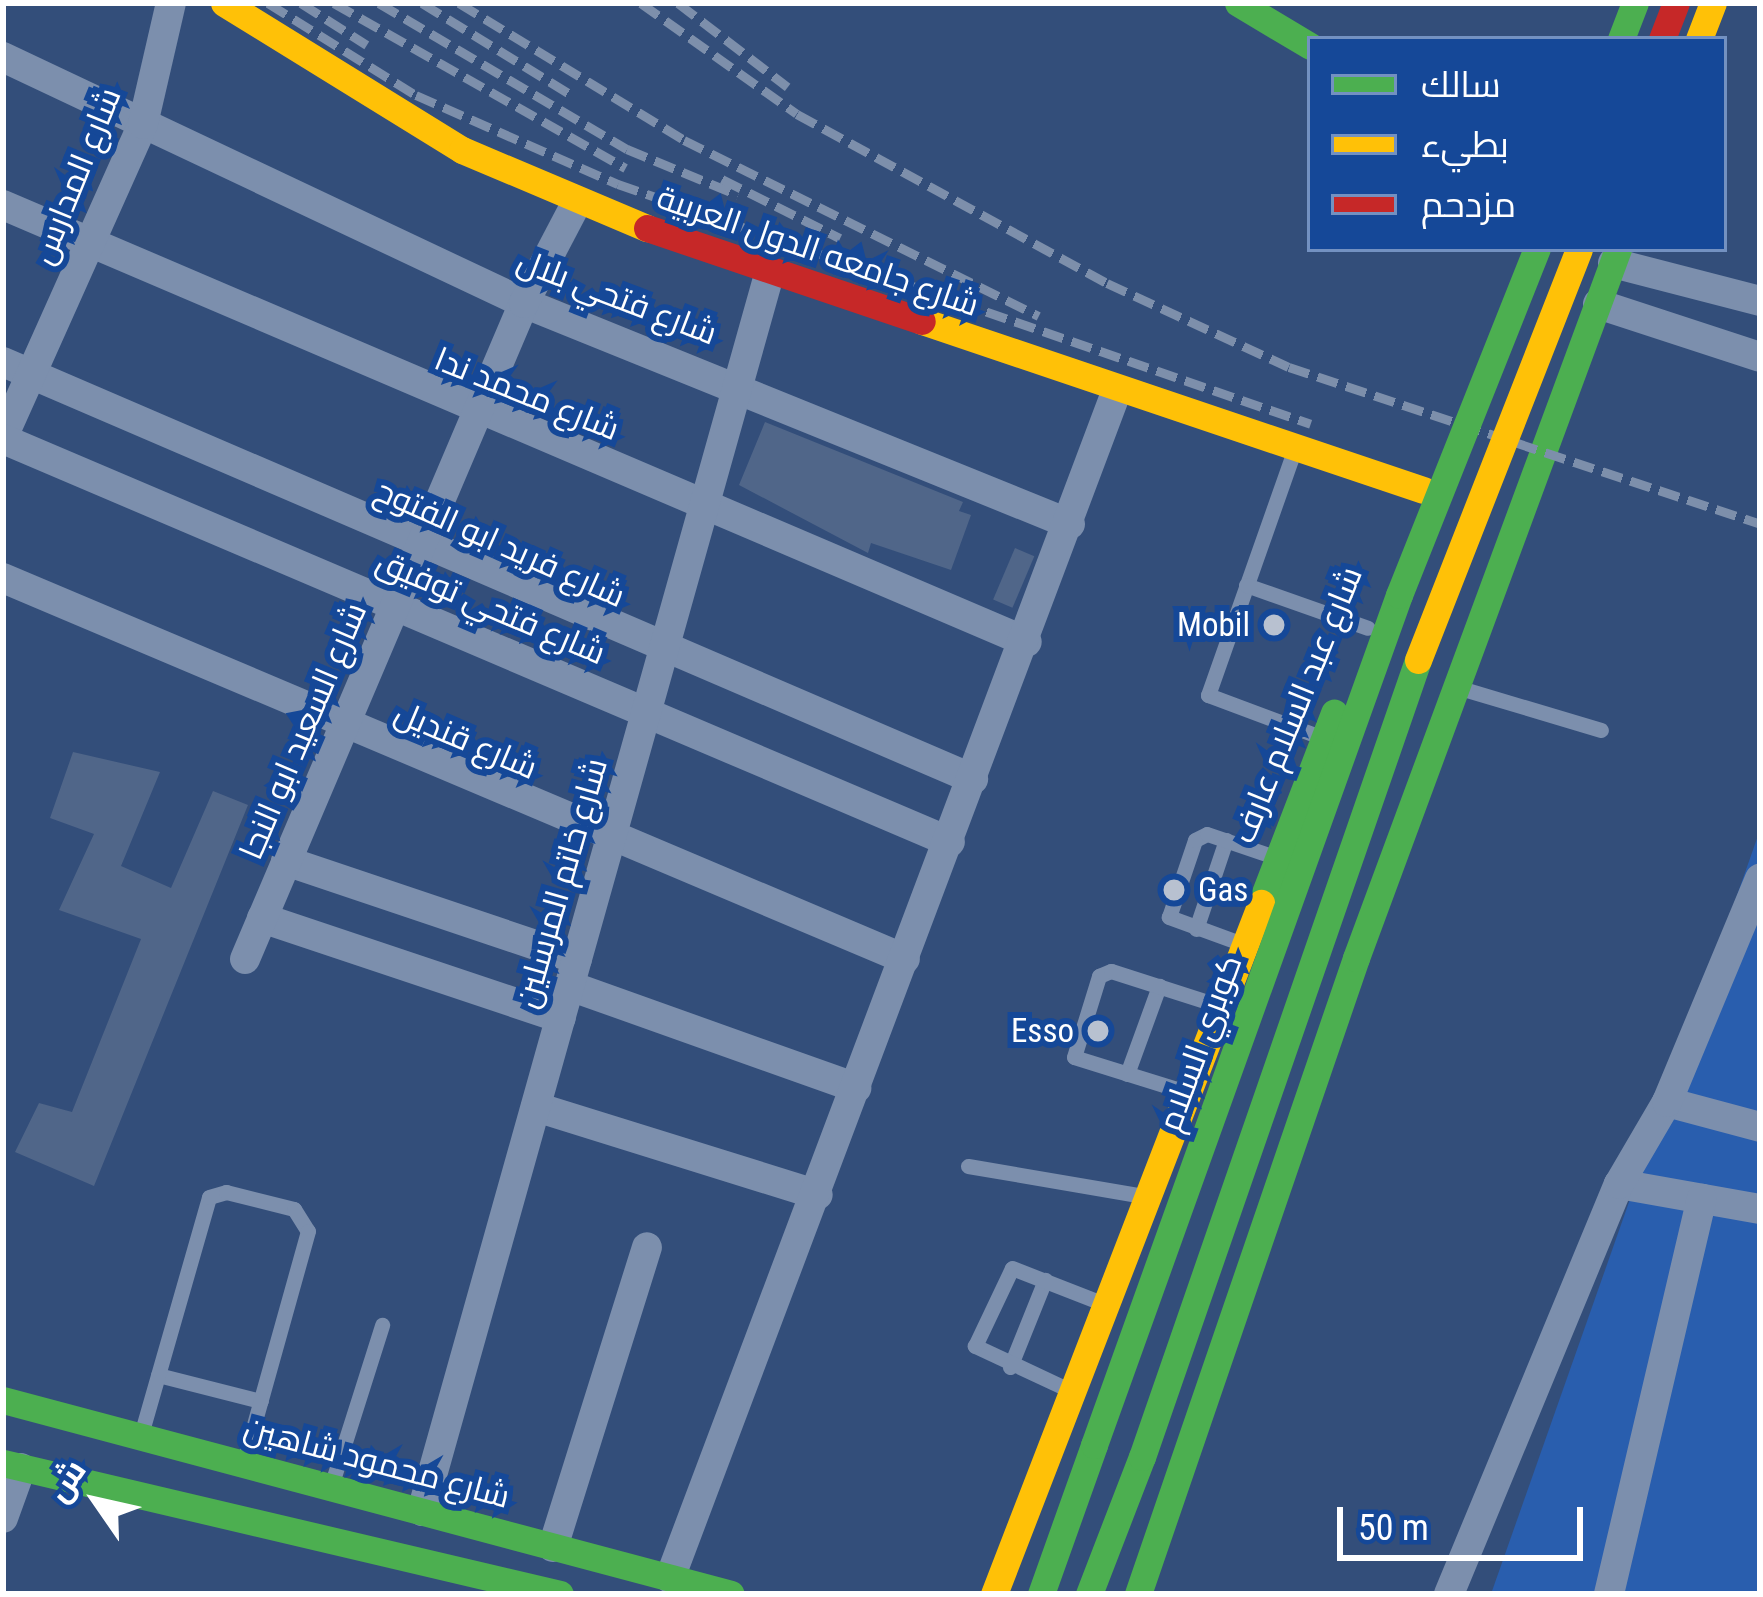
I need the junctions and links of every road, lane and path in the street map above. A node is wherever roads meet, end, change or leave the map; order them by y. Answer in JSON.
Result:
{"nodes":[{"id":1,"x":171,"y":3,"type":"edge"},
{"id":2,"x":224,"y":3,"type":"edge"},
{"id":3,"x":1238,"y":3,"type":"edge"},
{"id":4,"x":1613,"y":3,"type":"edge"},
{"id":5,"x":1635,"y":3,"type":"edge"},
{"id":6,"x":1676,"y":3,"type":"edge"},
{"id":7,"x":1713,"y":3,"type":"edge"},
{"id":8,"x":1600,"y":36,"type":"edge"},
{"id":9,"x":1622,"y":36,"type":"edge"},
{"id":10,"x":1663,"y":36,"type":"edge"},
{"id":11,"x":1700,"y":36,"type":"edge"},
{"id":12,"x":1307,"y":44,"type":"edge"},
{"id":13,"x":3,"y":57,"type":"edge"},
{"id":14,"x":143,"y":124,"type":"junction"},
{"id":15,"x":576,"y":204,"type":"junction"},
{"id":16,"x":3,"y":206,"type":"edge"},
{"id":17,"x":89,"y":244,"type":"junction"},
{"id":18,"x":1517,"y":252,"type":"edge"},
{"id":19,"x":1536,"y":252,"type":"edge"},
{"id":20,"x":1578,"y":252,"type":"edge"},
{"id":21,"x":1616,"y":256,"type":"edge"},
{"id":22,"x":769,"y":275,"type":"junction"},
{"id":23,"x":1760,"y":301,"type":"edge"},
{"id":24,"x":524,"y":303,"type":"junction"},
{"id":25,"x":1598,"y":304,"type":"junction"},
{"id":26,"x":1760,"y":357,"type":"edge"},
{"id":27,"x":17,"y":368,"type":"edge"},
{"id":28,"x":739,"y":382,"type":"junction"},
{"id":29,"x":1117,"y":390,"type":"junction"},
{"id":30,"x":477,"y":414,"type":"junction"},
{"id":31,"x":3,"y":438,"type":"edge"},
{"id":32,"x":1295,"y":448,"type":"junction"},
{"id":33,"x":1423,"y":490,"type":"junction"},
{"id":34,"x":704,"y":506,"type":"junction"},
{"id":35,"x":1070,"y":524,"type":"junction"},
{"id":36,"x":420,"y":549,"type":"junction"},
{"id":37,"x":1388,"y":577,"type":"junction"},
{"id":38,"x":3,"y":578,"type":"edge"},
{"id":39,"x":1246,"y":585,"type":"junction"},
{"id":40,"x":395,"y":606,"type":"junction"},
{"id":41,"x":1485,"y":609,"type":"junction"},
{"id":42,"x":1368,"y":628,"type":"junction"},
{"id":43,"x":1027,"y":642,"type":"junction"},
{"id":44,"x":663,"y":653,"type":"junction"},
{"id":45,"x":1456,"y":687,"type":"junction"},
{"id":46,"x":646,"y":713,"type":"junction"},
{"id":47,"x":343,"y":727,"type":"junction"},
{"id":48,"x":1601,"y":730,"type":"dead end"},
{"id":49,"x":1323,"y":738,"type":"junction"},
{"id":50,"x":974,"y":779,"type":"junction"},
{"id":51,"x":610,"y":840,"type":"junction"},
{"id":52,"x":1226,"y":841,"type":"junction"},
{"id":53,"x":950,"y":842,"type":"junction"},
{"id":54,"x":1275,"y":856,"type":"junction"},
{"id":55,"x":286,"y":861,"type":"junction"},
{"id":56,"x":1760,"y":879,"type":"edge"},
{"id":57,"x":262,"y":918,"type":"junction"},
{"id":58,"x":1196,"y":929,"type":"junction"},
{"id":59,"x":1242,"y":937,"type":"junction"},
{"id":60,"x":1356,"y":958,"type":"junction"},
{"id":61,"x":244,"y":959,"type":"dead end"},
{"id":62,"x":905,"y":959,"type":"junction"},
{"id":63,"x":573,"y":973,"type":"junction"},
{"id":64,"x":1159,"y":986,"type":"junction"},
{"id":65,"x":1216,"y":1005,"type":"junction"},
{"id":66,"x":560,"y":1018,"type":"junction"},
{"id":67,"x":1126,"y":1074,"type":"junction"},
{"id":68,"x":856,"y":1088,"type":"junction"},
{"id":69,"x":1183,"y":1091,"type":"junction"},
{"id":70,"x":1667,"y":1102,"type":"junction"},
{"id":71,"x":536,"y":1107,"type":"junction"},
{"id":72,"x":1760,"y":1127,"type":"edge"},
{"id":73,"x":968,"y":1166,"type":"dead end"},
{"id":74,"x":1619,"y":1184,"type":"junction"},
{"id":75,"x":818,"y":1195,"type":"junction"},
{"id":76,"x":1143,"y":1196,"type":"junction"},
{"id":77,"x":1702,"y":1199,"type":"junction"},
{"id":78,"x":1760,"y":1210,"type":"edge"},
{"id":79,"x":647,"y":1247,"type":"dead end"},
{"id":80,"x":1045,"y":1280,"type":"junction"},
{"id":81,"x":1102,"y":1303,"type":"junction"},
{"id":82,"x":382,"y":1324,"type":"dead end"},
{"id":83,"x":1010,"y":1367,"type":"junction"},
{"id":84,"x":158,"y":1376,"type":"junction"},
{"id":85,"x":1070,"y":1390,"type":"junction"},
{"id":86,"x":3,"y":1400,"type":"edge"},
{"id":87,"x":261,"y":1401,"type":"junction"},
{"id":88,"x":141,"y":1436,"type":"junction"},
{"id":89,"x":243,"y":1462,"type":"junction"},
{"id":90,"x":12,"y":1466,"type":"edge"},
{"id":91,"x":332,"y":1486,"type":"junction"},
{"id":92,"x":422,"y":1511,"type":"junction"},
{"id":93,"x":3,"y":1517,"type":"edge"},
{"id":94,"x":553,"y":1547,"type":"junction"},
{"id":95,"x":670,"y":1578,"type":"junction"},
{"id":96,"x":560,"y":1594,"type":"edge"},
{"id":97,"x":731,"y":1594,"type":"edge"},
{"id":98,"x":994,"y":1594,"type":"edge"},
{"id":99,"x":1041,"y":1594,"type":"edge"},
{"id":100,"x":1089,"y":1594,"type":"edge"},
{"id":101,"x":1138,"y":1594,"type":"edge"},
{"id":102,"x":1449,"y":1594,"type":"edge"},
{"id":103,"x":1609,"y":1594,"type":"edge"}],
"edges":[{"from":1,"to":14,"type":"street","name":"شارع المدارس"},
{"from":2,"to":15,"type":"main road","name":"شارع جامعه الدول العربية"},
{"from":3,"to":12,"type":"main road"},
{"from":4,"to":8,"type":"main road"},
{"from":5,"to":9,"type":"main road"},
{"from":6,"to":10,"type":"main road"},
{"from":7,"to":11,"type":"main road"},
{"from":13,"to":14,"type":"street","name":"شارع فتحي بلال"},
{"from":14,"to":17,"type":"street","name":"شارع المدارس"},
{"from":14,"to":24,"type":"street","name":"شارع فتحي بلال"},
{"from":15,"to":22,"type":"main road","name":"شارع جامعه الدول العربية"},
{"from":15,"to":24,"type":"street","name":"شارع السعيد ابو النجا"},
{"from":16,"to":17,"type":"street","name":"شارع محمد ندا"},
{"from":17,"to":27,"type":"street","name":"شارع المدارس"},
{"from":17,"to":30,"type":"street","name":"شارع محمد ندا"},
{"from":18,"to":33,"type":"main road","name":"شارع عبد السلام عارف"},
{"from":19,"to":99,"type":"main road","name":"كوبري السلام","bridge":true},
{"from":20,"to":100,"type":"main road","bridge":true},
{"from":21,"to":23,"type":"street"},
{"from":21,"to":25,"type":"main road"},
{"from":22,"to":28,"type":"street","name":"شارع خاتم المرسلين"},
{"from":22,"to":29,"type":"main road","name":"شارع جامعه الدول العربية"},
{"from":24,"to":28,"type":"street","name":"شارع فتحي بلال"},
{"from":24,"to":30,"type":"street","name":"شارع السعيد ابو النجا"},
{"from":25,"to":26,"type":"street"},
{"from":25,"to":41,"type":"main road"},
{"from":27,"to":31,"type":"street","name":"شارع المدارس"},
{"from":27,"to":36,"type":"street","name":"شارع فريد ابو الفتوح"},
{"from":28,"to":34,"type":"street","name":"شارع خاتم المرسلين"},
{"from":28,"to":35,"type":"street","name":"شارع فتحي بلال"},
{"from":29,"to":32,"type":"main road","name":"شارع جامعه الدول العربية"},
{"from":29,"to":35,"type":"street"},
{"from":30,"to":34,"type":"street","name":"شارع محمد ندا"},
{"from":30,"to":36,"type":"street","name":"شارع السعيد ابو النجا"},
{"from":31,"to":40,"type":"street","name":"شارع فتحي توفيق"},
{"from":32,"to":33,"type":"main road","name":"شارع جامعه الدول العربية"},
{"from":32,"to":39,"type":"lane"},
{"from":33,"to":37,"type":"main road","name":"شارع عبد السلام عارف"},
{"from":34,"to":43,"type":"street","name":"شارع محمد ندا"},
{"from":34,"to":44,"type":"street","name":"شارع خاتم المرسلين"},
{"from":35,"to":43,"type":"street"},
{"from":36,"to":40,"type":"street","name":"شارع السعيد ابو النجا"},
{"from":36,"to":44,"type":"street","name":"شارع فريد ابو الفتوح"},
{"from":37,"to":41,"type":"main road"},
{"from":37,"to":42,"type":"main road","name":"شارع عبد السلام عارف"},
{"from":38,"to":47,"type":"street","name":"شارع قنديل"},
{"from":39,"to":42,"type":"lane"},
{"from":39,"to":49,"type":"lane"},
{"from":40,"to":46,"type":"street","name":"شارع فتحي توفيق"},
{"from":40,"to":47,"type":"street","name":"شارع السعيد ابو النجا"},
{"from":41,"to":45,"type":"main road"},
{"from":42,"to":49,"type":"main road","name":"شارع عبد السلام عارف"},
{"from":43,"to":50,"type":"street"},
{"from":44,"to":46,"type":"street","name":"شارع خاتم المرسلين"},
{"from":44,"to":50,"type":"street","name":"شارع فريد ابو الفتوح"},
{"from":45,"to":48,"type":"lane"},
{"from":45,"to":60,"type":"main road"},
{"from":46,"to":51,"type":"street","name":"شارع خاتم المرسلين"},
{"from":46,"to":53,"type":"street","name":"شارع فتحي توفيق"},
{"from":47,"to":51,"type":"street","name":"شارع قنديل"},
{"from":47,"to":55,"type":"street","name":"شارع السعيد ابو النجا"},
{"from":49,"to":54,"type":"main road","name":"شارع عبد السلام عارف"},
{"from":50,"to":53,"type":"street"},
{"from":51,"to":62,"type":"street","name":"شارع قنديل"},
{"from":51,"to":63,"type":"street","name":"شارع خاتم المرسلين"},
{"from":52,"to":54,"type":"lane"},
{"from":52,"to":58,"type":"lane"},
{"from":52,"to":58,"type":"lane"},
{"from":53,"to":62,"type":"street"},
{"from":54,"to":59,"type":"main road","name":"شارع عبد السلام عارف"},
{"from":55,"to":57,"type":"street","name":"شارع السعيد ابو النجا"},
{"from":55,"to":63,"type":"street"},
{"from":56,"to":70,"type":"street"},
{"from":57,"to":61,"type":"street","name":"شارع السعيد ابو النجا"},
{"from":57,"to":66,"type":"street"},
{"from":58,"to":59,"type":"lane"},
{"from":59,"to":60,"type":"main road"},
{"from":59,"to":65,"type":"main road","name":"شارع عبد السلام عارف"},
{"from":60,"to":101,"type":"main road"},
{"from":62,"to":68,"type":"street"},
{"from":63,"to":66,"type":"street","name":"شارع خاتم المرسلين"},
{"from":63,"to":68,"type":"street"},
{"from":64,"to":65,"type":"lane"},
{"from":64,"to":67,"type":"lane"},
{"from":64,"to":67,"type":"lane"},
{"from":65,"to":69,"type":"main road","name":"شارع عبد السلام عارف"},
{"from":66,"to":71,"type":"street","name":"شارع خاتم المرسلين"},
{"from":67,"to":69,"type":"lane"},
{"from":68,"to":75,"type":"street"},
{"from":69,"to":76,"type":"main road","name":"شارع عبد السلام عارف"},
{"from":70,"to":72,"type":"street"},
{"from":70,"to":74,"type":"street"},
{"from":71,"to":75,"type":"street"},
{"from":71,"to":92,"type":"street","name":"شارع خاتم المرسلين"},
{"from":73,"to":76,"type":"lane"},
{"from":74,"to":77,"type":"street"},
{"from":74,"to":102,"type":"street"},
{"from":75,"to":95,"type":"street"},
{"from":76,"to":81,"type":"main road","name":"شارع عبد السلام عارف"},
{"from":77,"to":78,"type":"street"},
{"from":77,"to":103,"type":"street"},
{"from":79,"to":94,"type":"street"},
{"from":80,"to":81,"type":"lane"},
{"from":80,"to":83,"type":"lane"},
{"from":80,"to":83,"type":"lane"},
{"from":81,"to":85,"type":"main road","name":"شارع عبد السلام عارف"},
{"from":82,"to":91,"type":"lane"},
{"from":83,"to":85,"type":"lane"},
{"from":84,"to":87,"type":"lane"},
{"from":84,"to":87,"type":"lane"},
{"from":84,"to":88,"type":"lane"},
{"from":85,"to":98,"type":"main road","name":"شارع عبد السلام عارف"},
{"from":86,"to":88,"type":"main road","name":"شارع محمود شاهين"},
{"from":87,"to":89,"type":"lane"},
{"from":88,"to":89,"type":"main road","name":"شارع محمود شاهين"},
{"from":89,"to":91,"type":"main road","name":"شارع محمود شاهين"},
{"from":90,"to":93,"type":"street"},
{"from":90,"to":96,"type":"main road"},
{"from":91,"to":92,"type":"main road","name":"شارع محمود شاهين"},
{"from":92,"to":94,"type":"main road","name":"شارع محمود شاهين"},
{"from":94,"to":95,"type":"main road","name":"شارع محمود شاهين"},
{"from":95,"to":97,"type":"main road","name":"شارع محمود شاهين"}]}
